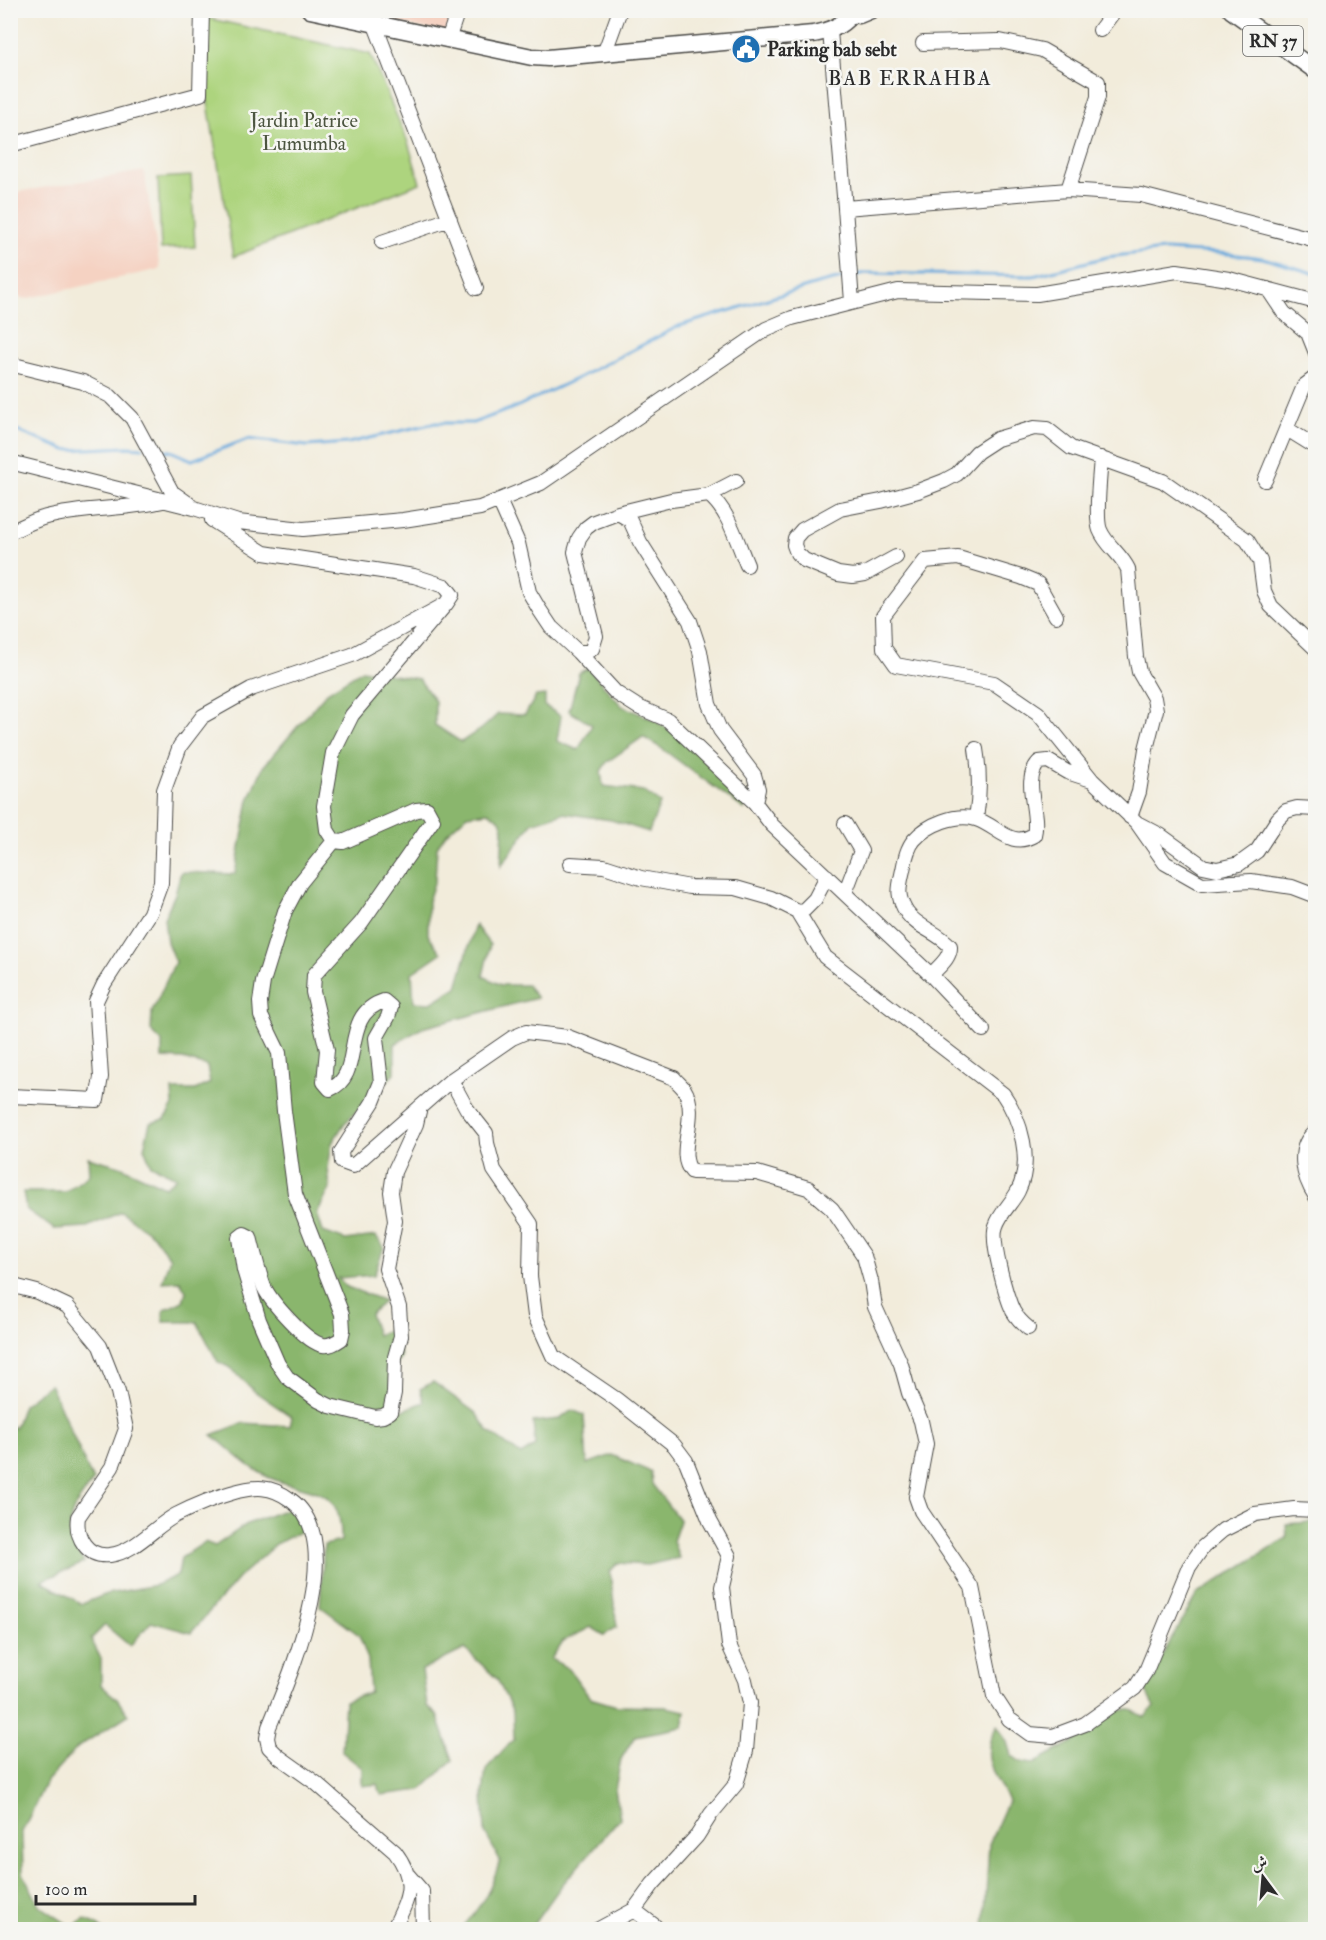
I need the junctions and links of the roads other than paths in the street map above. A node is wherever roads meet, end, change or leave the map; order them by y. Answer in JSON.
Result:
{"nodes":[{"id":1,"x":201,"y":10,"type":"edge"},
{"id":2,"x":310,"y":10,"type":"edge"},
{"id":3,"x":458,"y":10,"type":"edge"},
{"id":4,"x":620,"y":10,"type":"edge"},
{"id":5,"x":871,"y":10,"type":"edge"},
{"id":6,"x":1115,"y":10,"type":"edge"},
{"id":7,"x":1231,"y":10,"type":"edge"},
{"id":8,"x":848,"y":12,"type":"edge"},
{"id":9,"x":375,"y":25,"type":"junction"},
{"id":10,"x":1100,"y":30,"type":"dead end"},
{"id":11,"x":830,"y":31,"type":"junction"},
{"id":12,"x":448,"y":39,"type":"junction"},
{"id":13,"x":923,"y":43,"type":"dead end"},
{"id":14,"x":604,"y":54,"type":"junction"},
{"id":15,"x":1316,"y":71,"type":"edge"},
{"id":16,"x":10,"y":145,"type":"edge"},
{"id":17,"x":1068,"y":190,"type":"junction"},
{"id":18,"x":845,"y":208,"type":"junction"},
{"id":19,"x":450,"y":219,"type":"junction"},
{"id":20,"x":1316,"y":240,"type":"edge"},
{"id":21,"x":382,"y":242,"type":"dead end"},
{"id":22,"x":476,"y":288,"type":"dead end"},
{"id":23,"x":1268,"y":289,"type":"junction"},
{"id":24,"x":852,"y":302,"type":"junction"},
{"id":25,"x":1316,"y":302,"type":"edge"},
{"id":26,"x":1316,"y":354,"type":"edge"},
{"id":27,"x":10,"y":364,"type":"edge"},
{"id":28,"x":1316,"y":377,"type":"edge"},
{"id":29,"x":1287,"y":429,"type":"junction"},
{"id":30,"x":1316,"y":447,"type":"edge"},
{"id":31,"x":1101,"y":458,"type":"junction"},
{"id":32,"x":10,"y":462,"type":"edge"},
{"id":33,"x":1265,"y":480,"type":"dead end"},
{"id":34,"x":736,"y":481,"type":"dead end"},
{"id":35,"x":709,"y":495,"type":"junction"},
{"id":36,"x":168,"y":496,"type":"junction"},
{"id":37,"x":499,"y":500,"type":"junction"},
{"id":38,"x":194,"y":508,"type":"junction"},
{"id":39,"x":618,"y":513,"type":"junction"},
{"id":40,"x":10,"y":532,"type":"edge"},
{"id":41,"x":896,"y":557,"type":"dead end"},
{"id":42,"x":747,"y":565,"type":"dead end"},
{"id":43,"x":446,"y":604,"type":"junction"},
{"id":44,"x":1056,"y":616,"type":"dead end"},
{"id":45,"x":1316,"y":649,"type":"edge"},
{"id":46,"x":578,"y":652,"type":"junction"},
{"id":47,"x":976,"y":749,"type":"dead end"},
{"id":48,"x":1092,"y":780,"type":"junction"},
{"id":49,"x":754,"y":803,"type":"junction"},
{"id":50,"x":1316,"y":809,"type":"edge"},
{"id":51,"x":976,"y":819,"type":"junction"},
{"id":52,"x":1134,"y":820,"type":"junction"},
{"id":53,"x":846,"y":824,"type":"dead end"},
{"id":54,"x":334,"y":841,"type":"junction"},
{"id":55,"x":570,"y":864,"type":"dead end"},
{"id":56,"x":827,"y":876,"type":"junction"},
{"id":57,"x":844,"y":893,"type":"junction"},
{"id":58,"x":1315,"y":895,"type":"edge"},
{"id":59,"x":797,"y":911,"type":"junction"},
{"id":60,"x":931,"y":975,"type":"junction"},
{"id":61,"x":983,"y":1030,"type":"dead end"},
{"id":62,"x":450,"y":1080,"type":"junction"},
{"id":63,"x":10,"y":1096,"type":"edge"},
{"id":64,"x":420,"y":1107,"type":"junction"},
{"id":65,"x":1316,"y":1131,"type":"edge"},
{"id":66,"x":1316,"y":1197,"type":"edge"},
{"id":67,"x":10,"y":1285,"type":"edge"},
{"id":68,"x":1028,"y":1329,"type":"dead end"},
{"id":69,"x":1316,"y":1510,"type":"edge"},
{"id":70,"x":407,"y":1873,"type":"junction"},
{"id":71,"x":634,"y":1910,"type":"junction"},
{"id":72,"x":393,"y":1929,"type":"edge"},
{"id":73,"x":423,"y":1929,"type":"edge"},
{"id":74,"x":597,"y":1929,"type":"edge"},
{"id":75,"x":657,"y":1929,"type":"edge"}],
"edges":[{"from":1,"to":16,"type":"street"},
{"from":2,"to":9,"type":"main road"},
{"from":3,"to":12,"type":"street"},
{"from":4,"to":14,"type":"street"},
{"from":5,"to":8,"type":"main road"},
{"from":6,"to":10,"type":"street"},
{"from":7,"to":15,"type":"main road","number":"RN 37"},
{"from":8,"to":11,"type":"main road"},
{"from":9,"to":12,"type":"main road"},
{"from":9,"to":19,"type":"street"},
{"from":11,"to":14,"type":"main road"},
{"from":11,"to":18,"type":"street"},
{"from":12,"to":14,"type":"main road"},
{"from":13,"to":17,"type":"street"},
{"from":17,"to":18,"type":"street"},
{"from":17,"to":20,"type":"street"},
{"from":18,"to":24,"type":"street"},
{"from":19,"to":21,"type":"street"},
{"from":19,"to":22,"type":"street"},
{"from":23,"to":24,"type":"street"},
{"from":23,"to":25,"type":"street"},
{"from":23,"to":26,"type":"street"},
{"from":24,"to":37,"type":"street"},
{"from":27,"to":36,"type":"street"},
{"from":28,"to":29,"type":"street"},
{"from":29,"to":30,"type":"street"},
{"from":29,"to":33,"type":"street"},
{"from":31,"to":41,"type":"street"},
{"from":31,"to":45,"type":"street"},
{"from":31,"to":52,"type":"street"},
{"from":32,"to":36,"type":"street"},
{"from":34,"to":35,"type":"street"},
{"from":35,"to":39,"type":"street"},
{"from":35,"to":42,"type":"street"},
{"from":36,"to":38,"type":"street"},
{"from":36,"to":40,"type":"street"},
{"from":37,"to":38,"type":"street"},
{"from":37,"to":46,"type":"street"},
{"from":38,"to":43,"type":"street"},
{"from":39,"to":46,"type":"street"},
{"from":39,"to":49,"type":"street"},
{"from":43,"to":54,"type":"street"},
{"from":43,"to":63,"type":"street"},
{"from":44,"to":48,"type":"street"},
{"from":46,"to":49,"type":"street"},
{"from":47,"to":51,"type":"street"},
{"from":48,"to":51,"type":"street"},
{"from":48,"to":52,"type":"street"},
{"from":49,"to":56,"type":"street"},
{"from":50,"to":52,"type":"street"},
{"from":51,"to":60,"type":"street"},
{"from":52,"to":58,"type":"street"},
{"from":53,"to":57,"type":"street"},
{"from":54,"to":64,"type":"street"},
{"from":54,"to":64,"type":"street"},
{"from":55,"to":59,"type":"street"},
{"from":56,"to":57,"type":"street"},
{"from":56,"to":59,"type":"street"},
{"from":57,"to":60,"type":"street"},
{"from":59,"to":68,"type":"street"},
{"from":60,"to":61,"type":"street"},
{"from":62,"to":64,"type":"street"},
{"from":62,"to":69,"type":"street"},
{"from":62,"to":71,"type":"street"},
{"from":65,"to":66,"type":"street"},
{"from":67,"to":70,"type":"street"},
{"from":70,"to":72,"type":"street"},
{"from":70,"to":73,"type":"street"},
{"from":71,"to":74,"type":"street"},
{"from":71,"to":75,"type":"street"}]}
